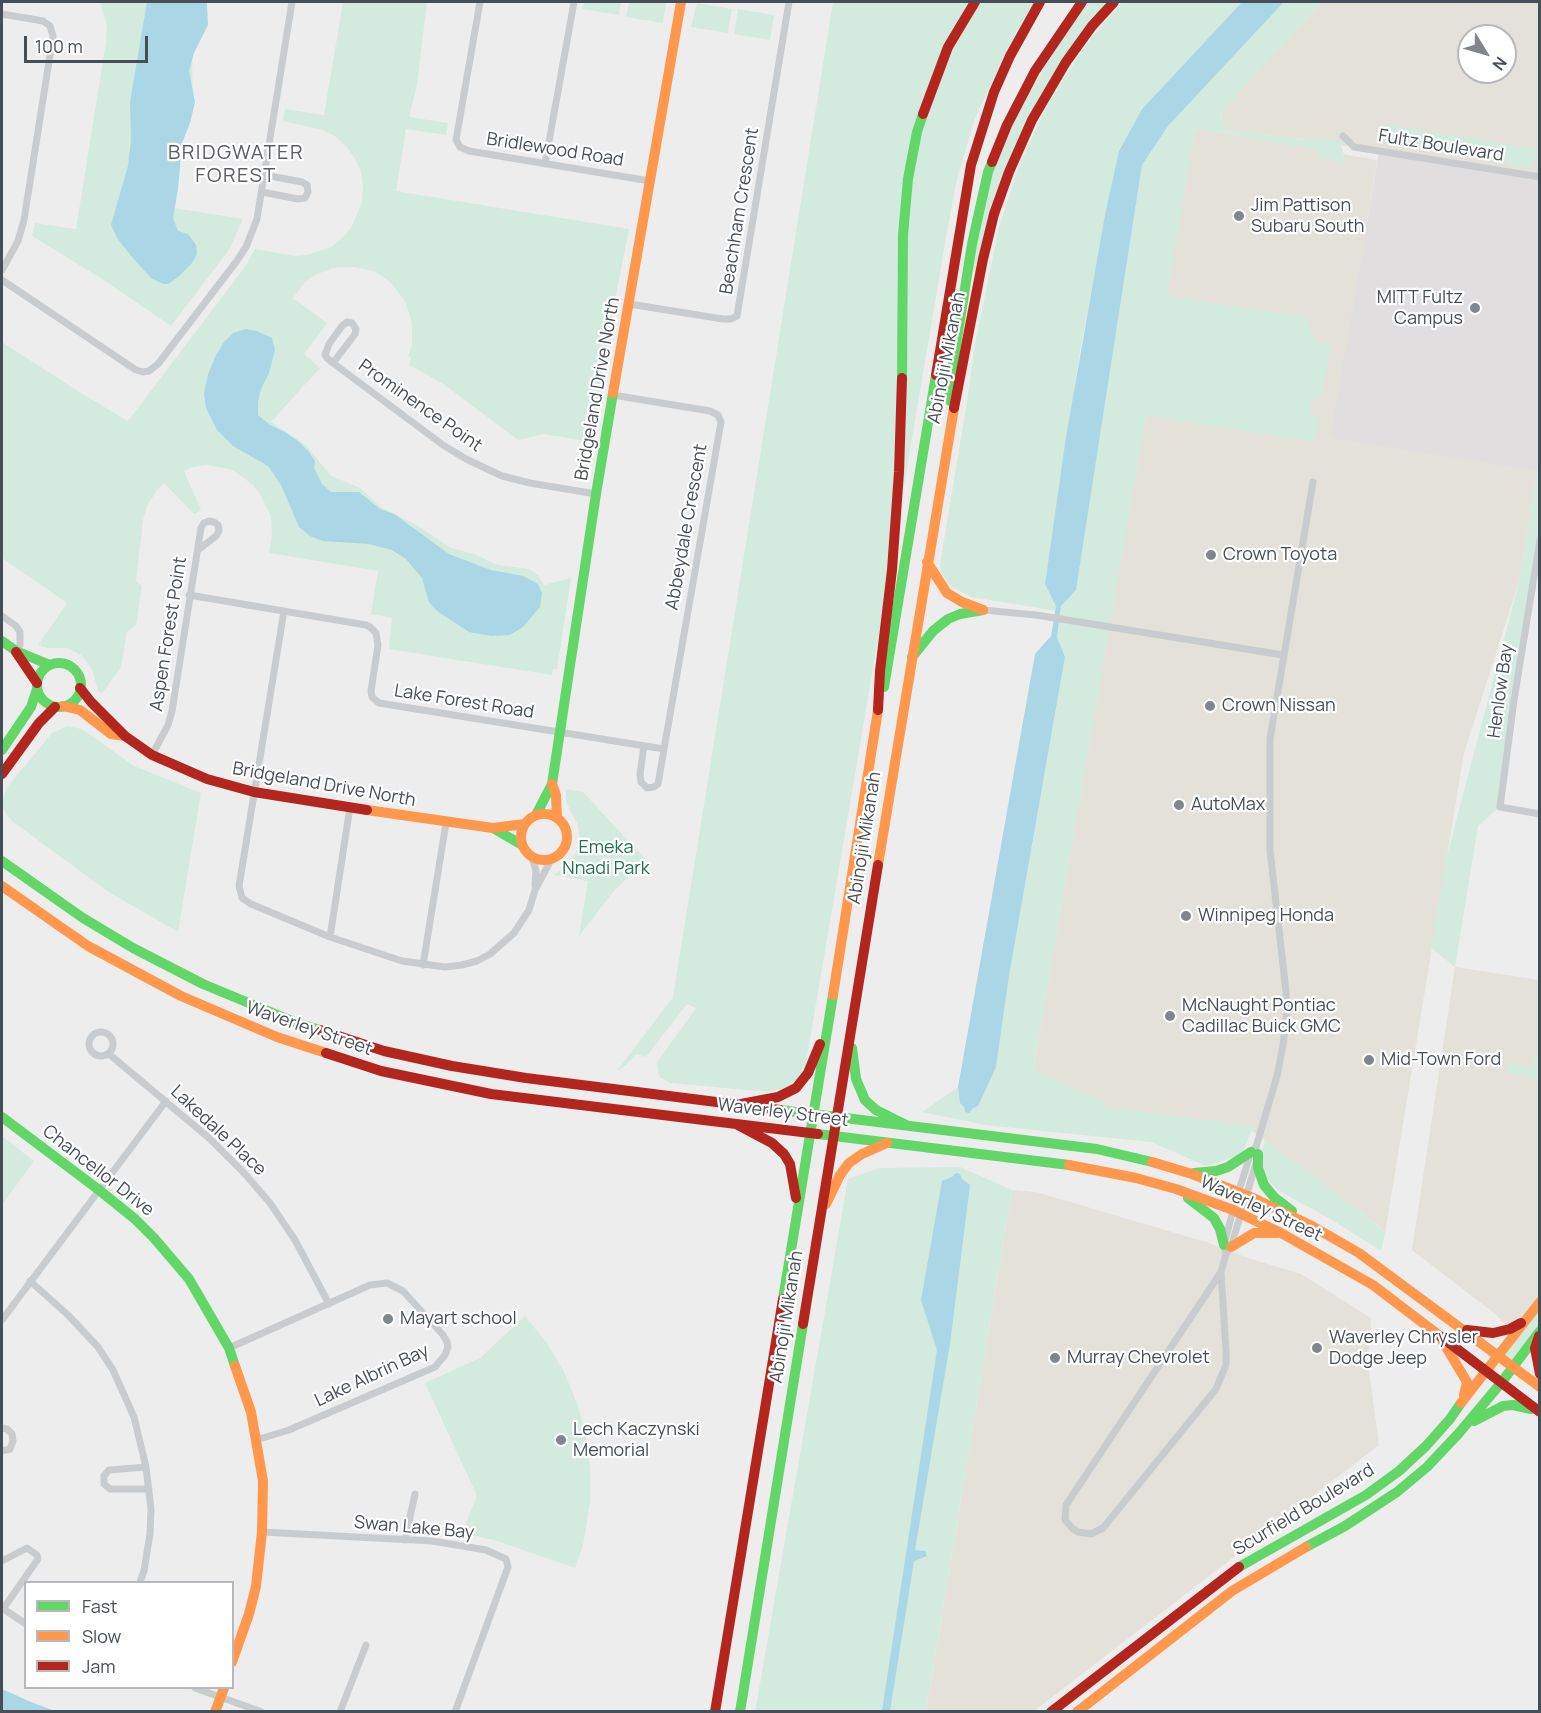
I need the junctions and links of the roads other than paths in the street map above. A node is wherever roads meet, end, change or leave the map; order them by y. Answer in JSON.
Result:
{"nodes":[{"id":1,"x":292,"y":2,"type":"edge"},
{"id":2,"x":480,"y":2,"type":"edge"},
{"id":3,"x":574,"y":2,"type":"edge"},
{"id":4,"x":681,"y":2,"type":"edge"},
{"id":5,"x":789,"y":2,"type":"edge"},
{"id":6,"x":975,"y":2,"type":"edge"},
{"id":7,"x":1040,"y":2,"type":"edge"},
{"id":8,"x":1082,"y":2,"type":"edge"},
{"id":9,"x":1114,"y":2,"type":"edge"},
{"id":10,"x":2,"y":14,"type":"edge"},
{"id":11,"x":1343,"y":136,"type":"dead end"},
{"id":12,"x":545,"y":164,"type":"junction"},
{"id":13,"x":265,"y":175,"type":"junction"},
{"id":14,"x":1539,"y":177,"type":"edge"},
{"id":15,"x":650,"y":181,"type":"junction"},
{"id":16,"x":262,"y":192,"type":"junction"},
{"id":17,"x":2,"y":270,"type":"edge"},
{"id":18,"x":2,"y":280,"type":"edge"},
{"id":19,"x":629,"y":304,"type":"junction"},
{"id":20,"x":333,"y":363,"type":"junction"},
{"id":21,"x":614,"y":395,"type":"junction"},
{"id":22,"x":950,"y":428,"type":"junction"},
{"id":23,"x":1313,"y":482,"type":"dead end"},
{"id":24,"x":596,"y":494,"type":"junction"},
{"id":25,"x":1539,"y":540,"type":"edge"},
{"id":26,"x":198,"y":550,"type":"dead end"},
{"id":27,"x":927,"y":562,"type":"junction"},
{"id":28,"x":189,"y":595,"type":"junction"},
{"id":29,"x":983,"y":610,"type":"junction"},
{"id":30,"x":284,"y":611,"type":"junction"},
{"id":31,"x":2,"y":616,"type":"edge"},
{"id":32,"x":2,"y":641,"type":"edge"},
{"id":33,"x":16,"y":651,"type":"junction"},
{"id":34,"x":1283,"y":655,"type":"junction"},
{"id":35,"x":912,"y":657,"type":"junction"},
{"id":36,"x":50,"y":665,"type":"junction"},
{"id":37,"x":37,"y":686,"type":"junction"},
{"id":38,"x":80,"y":688,"type":"junction"},
{"id":39,"x":59,"y":706,"type":"junction"},
{"id":40,"x":878,"y":719,"type":"junction"},
{"id":41,"x":559,"y":732,"type":"junction"},
{"id":42,"x":124,"y":736,"type":"junction"},
{"id":43,"x":644,"y":746,"type":"junction"},
{"id":44,"x":664,"y":749,"type":"junction"},
{"id":45,"x":2,"y":750,"type":"edge"},
{"id":46,"x":152,"y":755,"type":"junction"},
{"id":47,"x":2,"y":774,"type":"edge"},
{"id":48,"x":552,"y":784,"type":"junction"},
{"id":49,"x":254,"y":792,"type":"junction"},
{"id":50,"x":350,"y":807,"type":"junction"},
{"id":51,"x":1539,"y":814,"type":"edge"},
{"id":52,"x":536,"y":815,"type":"junction"},
{"id":53,"x":557,"y":818,"type":"junction"},
{"id":54,"x":446,"y":823,"type":"junction"},
{"id":55,"x":525,"y":824,"type":"junction"},
{"id":56,"x":493,"y":828,"type":"junction"},
{"id":57,"x":522,"y":845,"type":"junction"},
{"id":58,"x":532,"y":857,"type":"junction"},
{"id":59,"x":551,"y":860,"type":"junction"},
{"id":60,"x":2,"y":861,"type":"edge"},
{"id":61,"x":2,"y":886,"type":"edge"},
{"id":62,"x":535,"y":890,"type":"junction"},
{"id":63,"x":330,"y":937,"type":"junction"},
{"id":64,"x":423,"y":965,"type":"junction"},
{"id":65,"x":827,"y":1030,"type":"junction"},
{"id":66,"x":850,"y":1036,"type":"junction"},
{"id":67,"x":109,"y":1054,"type":"dead end"},
{"id":68,"x":166,"y":1101,"type":"junction"},
{"id":69,"x":741,"y":1104,"type":"junction"},
{"id":70,"x":813,"y":1113,"type":"junction"},
{"id":71,"x":837,"y":1116,"type":"junction"},
{"id":72,"x":2,"y":1117,"type":"edge"},
{"id":73,"x":738,"y":1125,"type":"junction"},
{"id":74,"x":906,"y":1125,"type":"junction"},
{"id":75,"x":810,"y":1134,"type":"junction"},
{"id":76,"x":834,"y":1136,"type":"junction"},
{"id":77,"x":887,"y":1143,"type":"junction"},
{"id":78,"x":1255,"y":1151,"type":"junction"},
{"id":79,"x":1192,"y":1174,"type":"junction"},
{"id":80,"x":1176,"y":1189,"type":"junction"},
{"id":81,"x":99,"y":1190,"type":"junction"},
{"id":82,"x":1243,"y":1193,"type":"junction"},
{"id":83,"x":798,"y":1208,"type":"junction"},
{"id":84,"x":821,"y":1212,"type":"junction"},
{"id":85,"x":1237,"y":1212,"type":"junction"},
{"id":86,"x":1312,"y":1226,"type":"junction"},
{"id":87,"x":1281,"y":1233,"type":"junction"},
{"id":88,"x":1227,"y":1249,"type":"junction"},
{"id":89,"x":1221,"y":1272,"type":"junction"},
{"id":90,"x":30,"y":1281,"type":"junction"},
{"id":91,"x":1539,"y":1302,"type":"edge"},
{"id":92,"x":329,"y":1304,"type":"junction"},
{"id":93,"x":2,"y":1320,"type":"edge"},
{"id":94,"x":1526,"y":1320,"type":"junction"},
{"id":95,"x":1464,"y":1329,"type":"junction"},
{"id":96,"x":1539,"y":1333,"type":"edge"},
{"id":97,"x":1438,"y":1335,"type":"junction"},
{"id":98,"x":229,"y":1348,"type":"junction"},
{"id":99,"x":1498,"y":1355,"type":"junction"},
{"id":100,"x":1513,"y":1366,"type":"junction"},
{"id":101,"x":1485,"y":1371,"type":"junction"},
{"id":102,"x":1539,"y":1374,"type":"edge"},
{"id":103,"x":1501,"y":1383,"type":"junction"},
{"id":104,"x":1539,"y":1387,"type":"edge"},
{"id":105,"x":1462,"y":1401,"type":"junction"},
{"id":106,"x":1539,"y":1412,"type":"edge"},
{"id":107,"x":2,"y":1428,"type":"edge"},
{"id":108,"x":1459,"y":1433,"type":"junction"},
{"id":109,"x":256,"y":1440,"type":"junction"},
{"id":110,"x":2,"y":1451,"type":"edge"},
{"id":111,"x":146,"y":1467,"type":"junction"},
{"id":112,"x":149,"y":1489,"type":"junction"},
{"id":113,"x":415,"y":1494,"type":"dead end"},
{"id":114,"x":262,"y":1532,"type":"junction"},
{"id":115,"x":405,"y":1540,"type":"junction"},
{"id":116,"x":2,"y":1561,"type":"edge"},
{"id":117,"x":140,"y":1581,"type":"edge"},
{"id":118,"x":2,"y":1609,"type":"edge"},
{"id":119,"x":24,"y":1623,"type":"edge"},
{"id":120,"x":366,"y":1645,"type":"dead end"},
{"id":121,"x":234,"y":1656,"type":"edge"},
{"id":122,"x":202,"y":1689,"type":"edge"},
{"id":123,"x":222,"y":1692,"type":"edge"},
{"id":124,"x":215,"y":1712,"type":"edge"},
{"id":125,"x":261,"y":1712,"type":"edge"},
{"id":126,"x":340,"y":1712,"type":"edge"},
{"id":127,"x":455,"y":1712,"type":"edge"},
{"id":128,"x":716,"y":1712,"type":"edge"},
{"id":129,"x":740,"y":1712,"type":"edge"},
{"id":130,"x":1052,"y":1712,"type":"edge"},
{"id":131,"x":1077,"y":1712,"type":"edge"}],
"edges":[{"from":1,"to":13,"type":"street"},
{"from":2,"to":12,"type":"street","name":"Bridlewood Road"},
{"from":3,"to":12,"type":"street"},
{"from":4,"to":15,"type":"main road","name":"Bridgeland Drive North"},
{"from":5,"to":19,"type":"street","name":"Beachham Crescent"},
{"from":6,"to":40,"type":"main road","name":"Abinojii Mikanah"},
{"from":7,"to":40,"type":"main road"},
{"from":8,"to":22,"type":"main road"},
{"from":9,"to":22,"type":"main road","name":"Abinojii Mikanah"},
{"from":10,"to":17,"type":"street"},
{"from":11,"to":14,"type":"street","name":"Fultz Boulevard"},
{"from":12,"to":15,"type":"street","name":"Bridlewood Road"},
{"from":13,"to":16,"type":"street"},
{"from":13,"to":16,"type":"street"},
{"from":15,"to":19,"type":"main road","name":"Bridgeland Drive North"},
{"from":16,"to":18,"type":"street"},
{"from":19,"to":21,"type":"main road","name":"Bridgeland Drive North"},
{"from":20,"to":20,"type":"street","name":"Prominence Point"},
{"from":20,"to":24,"type":"street","name":"Prominence Point"},
{"from":21,"to":24,"type":"main road","name":"Bridgeland Drive North"},
{"from":21,"to":44,"type":"street","name":"Abbeydale Crescent"},
{"from":22,"to":27,"type":"main road","name":"Abinojii Mikanah"},
{"from":23,"to":34,"type":"street"},
{"from":24,"to":41,"type":"main road","name":"Bridgeland Drive North"},
{"from":25,"to":51,"type":"street","name":"Henlow Bay"},
{"from":26,"to":28,"type":"street","name":"Aspen Forest Point"},
{"from":27,"to":29,"type":"main road"},
{"from":27,"to":35,"type":"main road","name":"Abinojii Mikanah"},
{"from":28,"to":30,"type":"street","name":"Lake Forest Road"},
{"from":28,"to":46,"type":"street","name":"Aspen Forest Point"},
{"from":29,"to":34,"type":"street"},
{"from":29,"to":35,"type":"main road"},
{"from":30,"to":41,"type":"street","name":"Lake Forest Road"},
{"from":30,"to":49,"type":"street"},
{"from":31,"to":33,"type":"street"},
{"from":32,"to":33,"type":"main road"},
{"from":33,"to":36,"type":"main road"},
{"from":33,"to":37,"type":"main road"},
{"from":34,"to":78,"type":"street"},
{"from":35,"to":66,"type":"main road","name":"Abinojii Mikanah"},
{"from":36,"to":37,"type":"main road"},
{"from":36,"to":38,"type":"main road"},
{"from":37,"to":39,"type":"main road"},
{"from":37,"to":45,"type":"main road"},
{"from":38,"to":39,"type":"main road"},
{"from":38,"to":42,"type":"main road","name":"Bridgeland Drive North"},
{"from":39,"to":42,"type":"main road","name":"Bridgeland Drive North"},
{"from":39,"to":47,"type":"main road"},
{"from":40,"to":65,"type":"main road","name":"Abinojii Mikanah"},
{"from":41,"to":43,"type":"street"},
{"from":41,"to":48,"type":"main road","name":"Bridgeland Drive North"},
{"from":42,"to":46,"type":"main road","name":"Bridgeland Drive North"},
{"from":43,"to":44,"type":"street"},
{"from":43,"to":44,"type":"street","name":"Abbeydale Crescent"},
{"from":46,"to":49,"type":"main road","name":"Bridgeland Drive North"},
{"from":48,"to":52,"type":"main road","name":"Bridgeland Drive North"},
{"from":48,"to":53,"type":"main road","name":"Bridgeland Drive North"},
{"from":49,"to":50,"type":"main road","name":"Bridgeland Drive North"},
{"from":49,"to":63,"type":"street"},
{"from":50,"to":54,"type":"main road","name":"Bridgeland Drive North"},
{"from":50,"to":63,"type":"street"},
{"from":52,"to":53,"type":"main road"},
{"from":52,"to":55,"type":"main road"},
{"from":53,"to":59,"type":"main road"},
{"from":54,"to":56,"type":"main road","name":"Bridgeland Drive North"},
{"from":54,"to":64,"type":"street"},
{"from":55,"to":56,"type":"main road","name":"Bridgeland Drive North"},
{"from":55,"to":57,"type":"main road"},
{"from":56,"to":57,"type":"main road","name":"Bridgeland Drive North"},
{"from":57,"to":58,"type":"main road"},
{"from":58,"to":59,"type":"main road"},
{"from":58,"to":62,"type":"street"},
{"from":59,"to":62,"type":"street"},
{"from":60,"to":69,"type":"main road","name":"Waverley Street"},
{"from":61,"to":73,"type":"main road","name":"Waverley Street"},
{"from":62,"to":64,"type":"street"},
{"from":63,"to":64,"type":"street"},
{"from":65,"to":69,"type":"main road"},
{"from":65,"to":70,"type":"main road","name":"Abinojii Mikanah"},
{"from":66,"to":71,"type":"main road","name":"Abinojii Mikanah"},
{"from":66,"to":74,"type":"main road"},
{"from":67,"to":68,"type":"street","name":"Lakedale Place"},
{"from":68,"to":81,"type":"street"},
{"from":68,"to":92,"type":"street","name":"Lakedale Place"},
{"from":69,"to":70,"type":"main road","name":"Waverley Street"},
{"from":70,"to":71,"type":"main road","name":"Waverley Street"},
{"from":70,"to":75,"type":"main road","name":"Abinojii Mikanah"},
{"from":71,"to":74,"type":"main road","name":"Waverley Street"},
{"from":71,"to":76,"type":"main road","name":"Abinojii Mikanah"},
{"from":72,"to":81,"type":"main road","name":"Chancellor Drive"},
{"from":73,"to":75,"type":"main road","name":"Waverley Street"},
{"from":73,"to":83,"type":"main road"},
{"from":74,"to":79,"type":"main road","name":"Waverley Street"},
{"from":75,"to":76,"type":"main road","name":"Waverley Street"},
{"from":75,"to":83,"type":"main road","name":"Abinojii Mikanah"},
{"from":76,"to":77,"type":"main road","name":"Waverley Street"},
{"from":76,"to":84,"type":"main road","name":"Abinojii Mikanah"},
{"from":77,"to":80,"type":"main road","name":"Waverley Street"},
{"from":77,"to":84,"type":"main road"},
{"from":78,"to":79,"type":"main road"},
{"from":78,"to":82,"type":"street"},
{"from":78,"to":86,"type":"main road"},
{"from":79,"to":82,"type":"main road","name":"Waverley Street"},
{"from":80,"to":85,"type":"main road","name":"Waverley Street"},
{"from":80,"to":88,"type":"main road"},
{"from":81,"to":90,"type":"street"},
{"from":81,"to":98,"type":"main road","name":"Chancellor Drive"},
{"from":82,"to":85,"type":"street"},
{"from":82,"to":86,"type":"main road","name":"Waverley Street"},
{"from":83,"to":128,"type":"main road","name":"Abinojii Mikanah"},
{"from":84,"to":129,"type":"main road","name":"Abinojii Mikanah"},
{"from":85,"to":87,"type":"main road","name":"Waverley Street"},
{"from":85,"to":88,"type":"street"},
{"from":86,"to":95,"type":"main road","name":"Waverley Street"},
{"from":87,"to":88,"type":"main road"},
{"from":87,"to":97,"type":"main road","name":"Waverley Street"},
{"from":88,"to":89,"type":"street"},
{"from":89,"to":89,"type":"street"},
{"from":90,"to":93,"type":"street"},
{"from":90,"to":111,"type":"street"},
{"from":91,"to":94,"type":"main road","name":"Scurfield Boulevard"},
{"from":92,"to":98,"type":"street","name":"Lake Albrin Bay"},
{"from":92,"to":109,"type":"street","name":"Lake Albrin Bay"},
{"from":94,"to":95,"type":"main road"},
{"from":94,"to":99,"type":"main road","name":"Scurfield Boulevard"},
{"from":95,"to":99,"type":"main road","name":"Waverley Street"},
{"from":96,"to":100,"type":"main road","name":"Scurfield Boulevard"},
{"from":96,"to":102,"type":"main road"},
{"from":97,"to":101,"type":"main road","name":"Waverley Street"},
{"from":97,"to":105,"type":"main road"},
{"from":98,"to":109,"type":"main road","name":"Chancellor Drive"},
{"from":99,"to":100,"type":"main road","name":"Waverley Street"},
{"from":99,"to":101,"type":"main road","name":"Scurfield Boulevard"},
{"from":100,"to":103,"type":"main road","name":"Scurfield Boulevard"},
{"from":100,"to":104,"type":"main road","name":"Waverley Street"},
{"from":101,"to":103,"type":"main road","name":"Waverley Street"},
{"from":101,"to":105,"type":"main road","name":"Scurfield Boulevard"},
{"from":103,"to":106,"type":"main road","name":"Waverley Street"},
{"from":103,"to":108,"type":"main road","name":"Scurfield Boulevard"},
{"from":105,"to":130,"type":"main road","name":"Scurfield Boulevard"},
{"from":106,"to":108,"type":"main road"},
{"from":107,"to":110,"type":"street"},
{"from":108,"to":131,"type":"main road","name":"Scurfield Boulevard"},
{"from":109,"to":114,"type":"main road","name":"Chancellor Drive"},
{"from":111,"to":112,"type":"street"},
{"from":111,"to":112,"type":"street"},
{"from":112,"to":117,"type":"street"},
{"from":113,"to":115,"type":"street"},
{"from":114,"to":115,"type":"street","name":"Swan Lake Bay"},
{"from":114,"to":121,"type":"main road","name":"Chancellor Drive"},
{"from":115,"to":127,"type":"street","name":"Swan Lake Bay"},
{"from":116,"to":118,"type":"street"},
{"from":118,"to":119,"type":"street"},
{"from":120,"to":126,"type":"street"},
{"from":122,"to":123,"type":"street"},
{"from":123,"to":124,"type":"main road"},
{"from":123,"to":125,"type":"street"}]}
